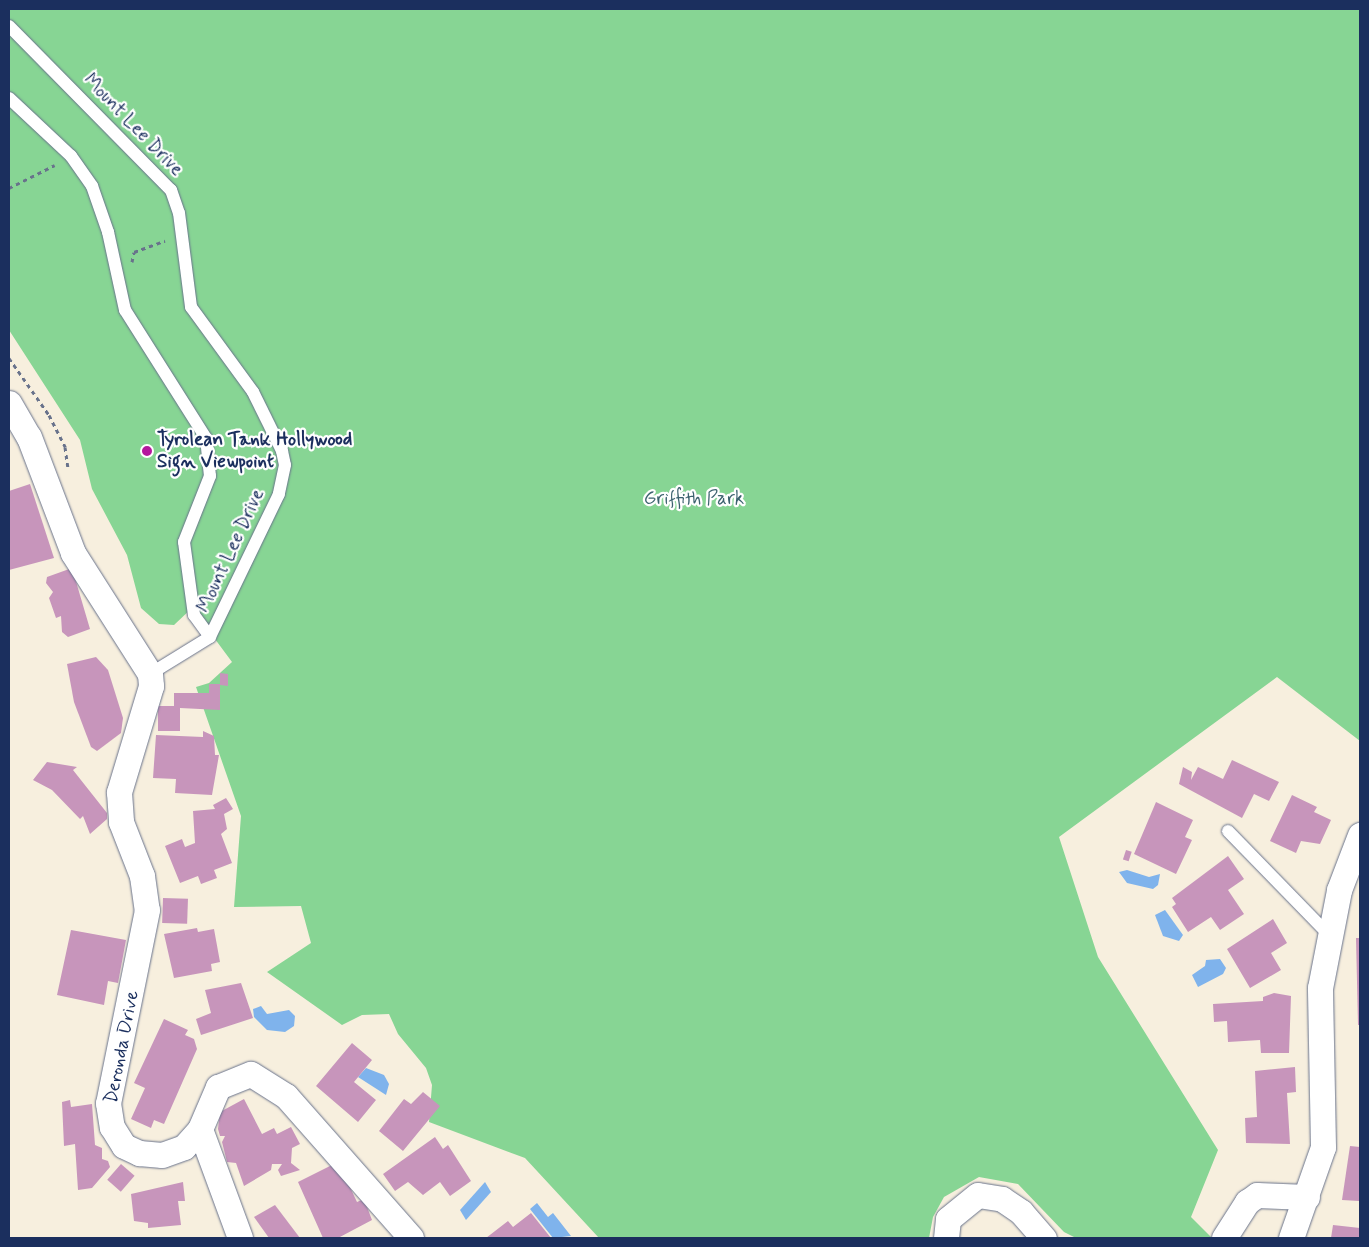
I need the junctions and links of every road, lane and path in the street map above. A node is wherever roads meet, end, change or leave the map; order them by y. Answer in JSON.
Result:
{"nodes":[{"id":1,"x":9,"y":26,"type":"edge"},
{"id":2,"x":9,"y":98,"type":"edge"},
{"id":3,"x":87,"y":178,"type":"junction"},
{"id":4,"x":9,"y":188,"type":"edge"},
{"id":5,"x":181,"y":229,"type":"junction"},
{"id":6,"x":108,"y":232,"type":"junction"},
{"id":7,"x":9,"y":403,"type":"edge"},
{"id":8,"x":210,"y":637,"type":"junction"},
{"id":9,"x":150,"y":674,"type":"junction"},
{"id":10,"x":1228,"y":831,"type":"dead end"},
{"id":11,"x":1360,"y":835,"type":"edge"},
{"id":12,"x":1350,"y":894,"type":"edge"},
{"id":13,"x":1332,"y":938,"type":"junction"},
{"id":14,"x":200,"y":1129,"type":"junction"},
{"id":15,"x":1307,"y":1197,"type":"junction"},
{"id":16,"x":240,"y":1238,"type":"edge"},
{"id":17,"x":411,"y":1238,"type":"edge"},
{"id":18,"x":946,"y":1238,"type":"edge"},
{"id":19,"x":1044,"y":1238,"type":"edge"},
{"id":20,"x":1224,"y":1238,"type":"edge"},
{"id":21,"x":1291,"y":1238,"type":"edge"}],
"edges":[{"from":1,"to":5,"type":"lane","name":"Mount Lee Drive"},
{"from":2,"to":3,"type":"lane"},
{"from":3,"to":4,"type":"path"},
{"from":3,"to":6,"type":"lane"},
{"from":5,"to":6,"type":"path"},
{"from":5,"to":8,"type":"lane","name":"Mount Lee Drive"},
{"from":6,"to":8,"type":"lane"},
{"from":7,"to":9,"type":"street"},
{"from":8,"to":9,"type":"lane","name":"Mount Lee Drive"},
{"from":9,"to":14,"type":"street","name":"Deronda Drive"},
{"from":10,"to":13,"type":"lane"},
{"from":11,"to":12,"type":"street"},
{"from":12,"to":13,"type":"street"},
{"from":13,"to":15,"type":"street"},
{"from":14,"to":16,"type":"street"},
{"from":14,"to":17,"type":"street","name":"Deronda Drive"},
{"from":15,"to":20,"type":"street"},
{"from":15,"to":21,"type":"street"},
{"from":18,"to":19,"type":"street"}]}
